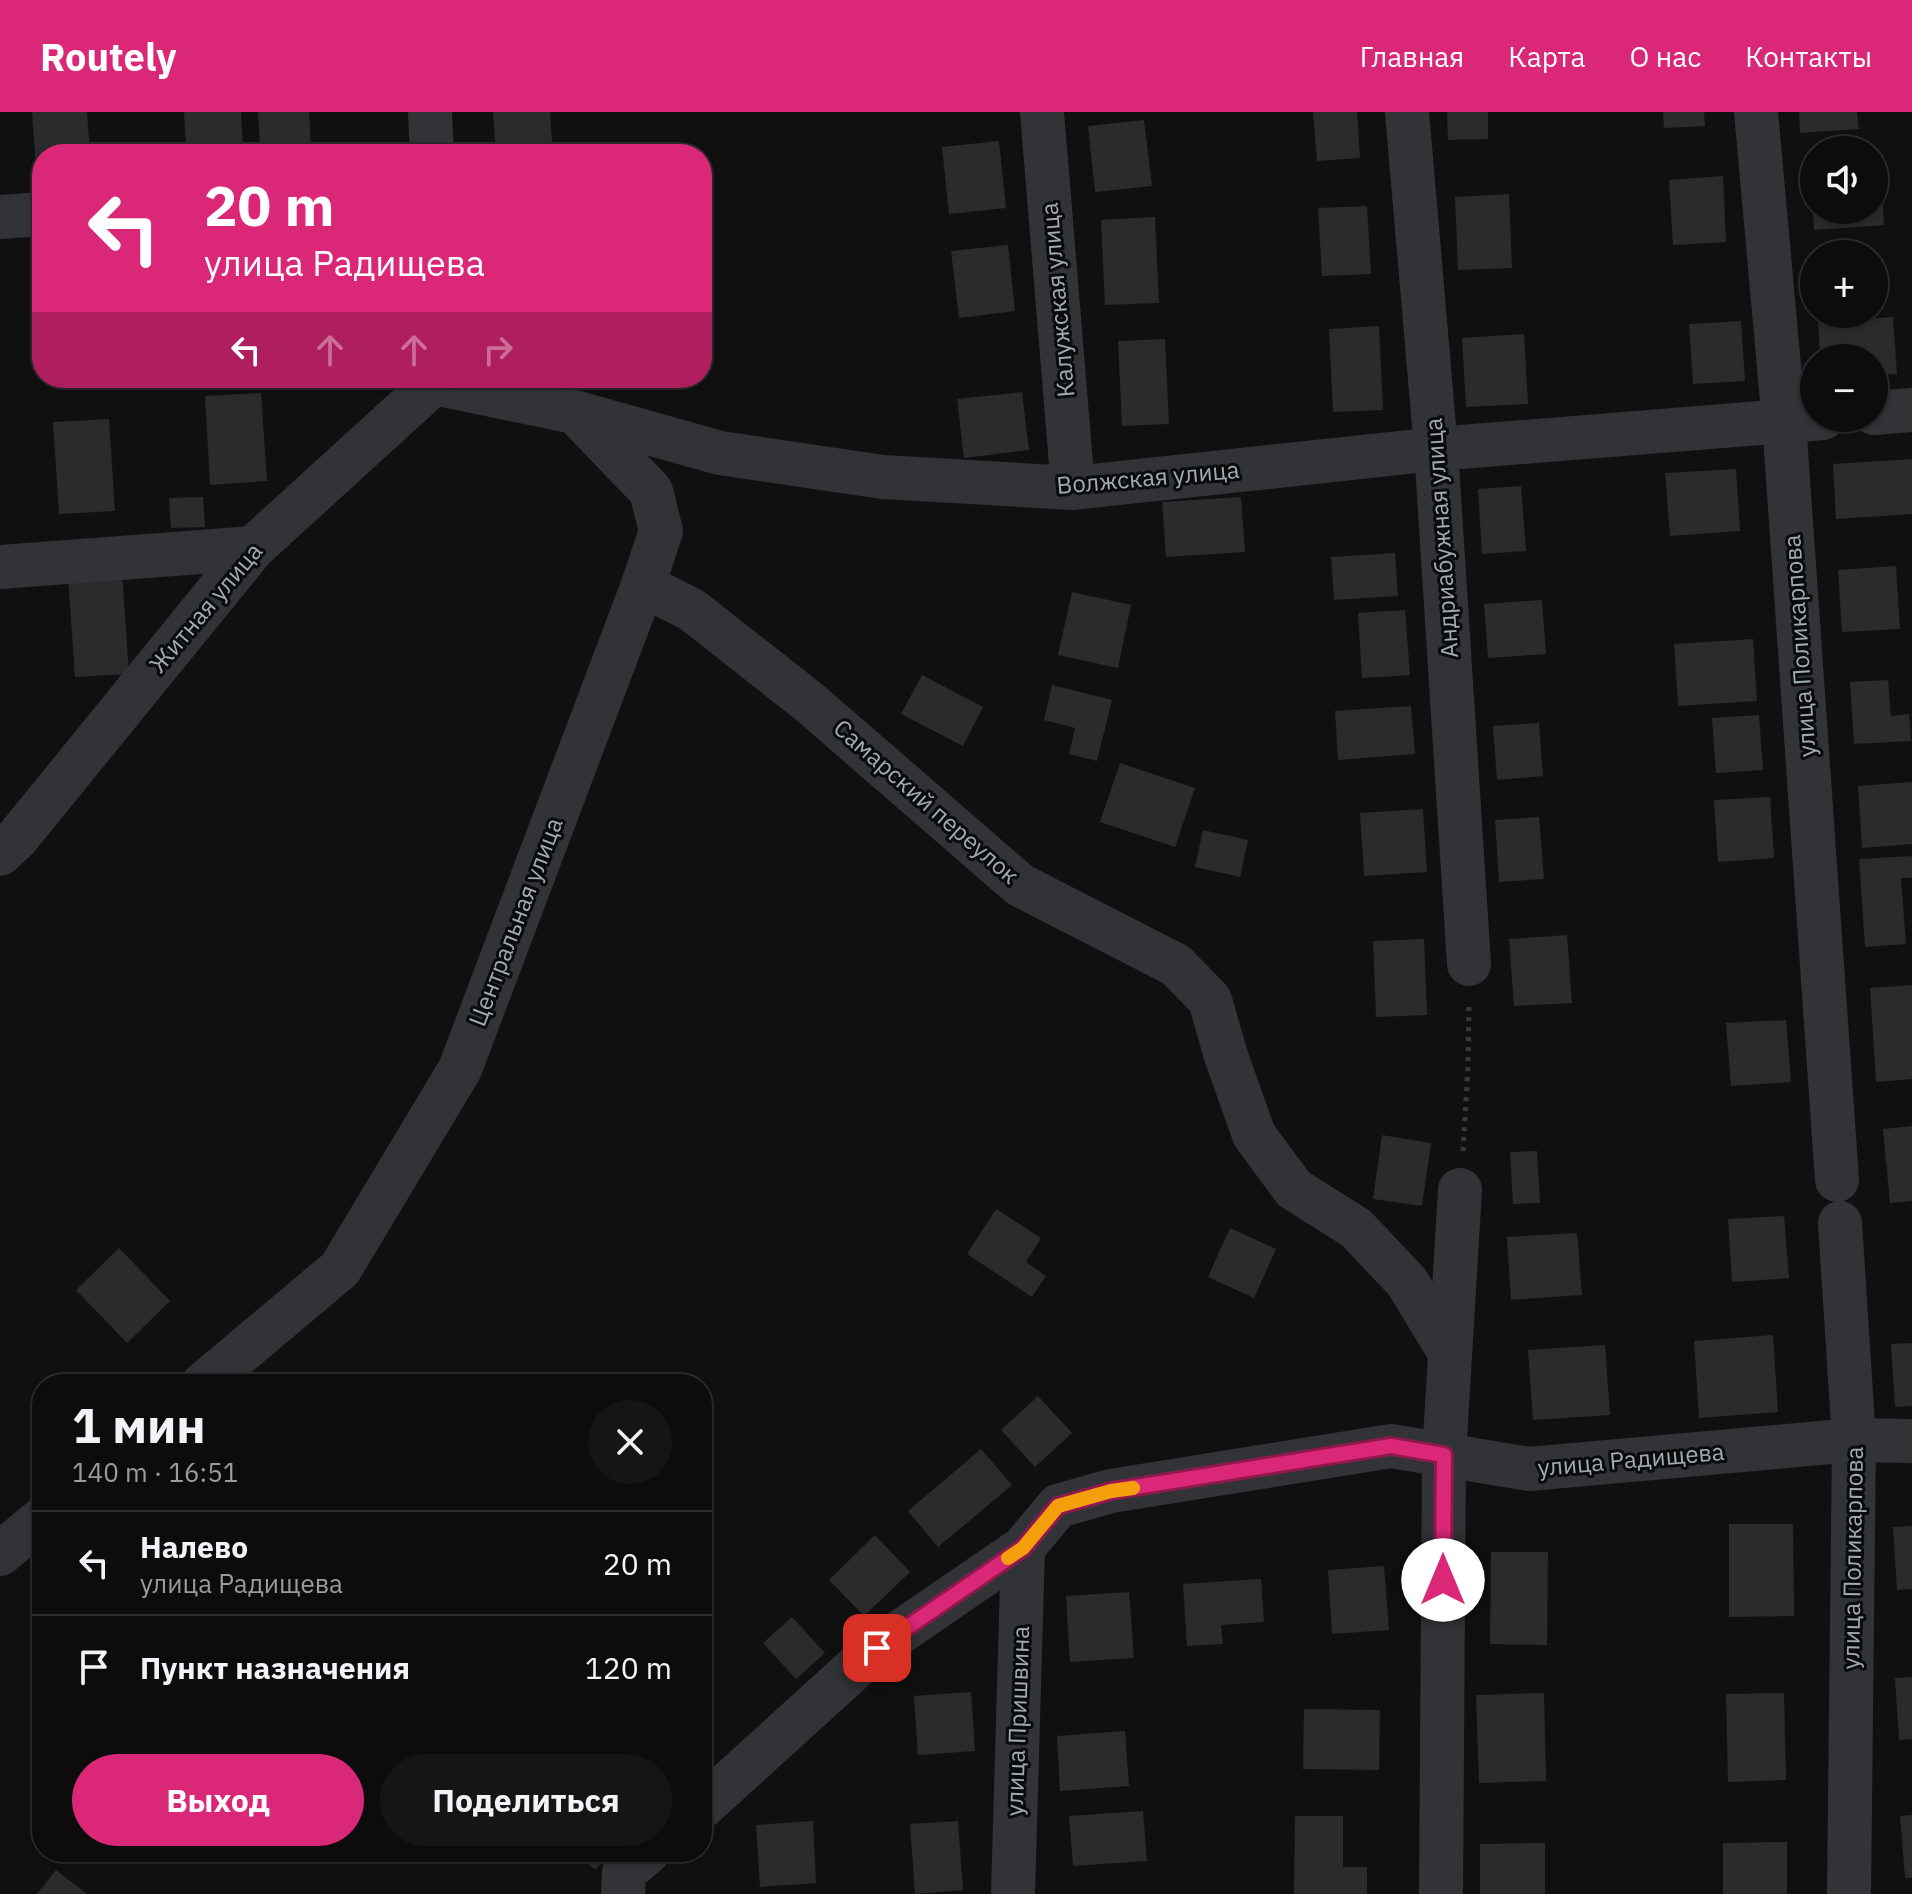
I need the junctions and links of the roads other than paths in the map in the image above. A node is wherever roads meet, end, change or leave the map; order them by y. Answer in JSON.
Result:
{"nodes":[{"id":1,"x":430,"y":112,"type":"edge"},
{"id":2,"x":1042,"y":112,"type":"edge"},
{"id":3,"x":1407,"y":112,"type":"edge"},
{"id":4,"x":1756,"y":112,"type":"edge"},
{"id":5,"x":432,"y":144,"type":"edge"},
{"id":6,"x":32,"y":215,"type":"edge"},
{"id":7,"x":0,"y":217,"type":"edge"},
{"id":8,"x":426,"y":388,"type":"edge"},
{"id":9,"x":466,"y":388,"type":"edge"},
{"id":10,"x":1800,"y":394,"type":"edge"},
{"id":11,"x":1912,"y":410,"type":"edge"},
{"id":12,"x":574,"y":412,"type":"junction"},
{"id":13,"x":1888,"y":412,"type":"edge"},
{"id":14,"x":1800,"y":420,"type":"edge"},
{"id":15,"x":1805,"y":432,"type":"edge"},
{"id":16,"x":1436,"y":449,"type":"junction"},
{"id":17,"x":1073,"y":488,"type":"junction"},
{"id":18,"x":253,"y":548,"type":"junction"},
{"id":19,"x":0,"y":567,"type":"edge"},
{"id":20,"x":643,"y":585,"type":"junction"},
{"id":21,"x":0,"y":854,"type":"edge"},
{"id":22,"x":1469,"y":964,"type":"road end"},
{"id":23,"x":1837,"y":1180,"type":"dead end"},
{"id":24,"x":1460,"y":1190,"type":"dead end"},
{"id":25,"x":1840,"y":1223,"type":"dead end"},
{"id":26,"x":1450,"y":1353,"type":"junction"},
{"id":27,"x":215,"y":1374,"type":"edge"},
{"id":28,"x":1854,"y":1440,"type":"junction"},
{"id":29,"x":1912,"y":1441,"type":"edge"},
{"id":30,"x":1444,"y":1455,"type":"junction"},
{"id":31,"x":32,"y":1527,"type":"edge"},
{"id":32,"x":1023,"y":1548,"type":"junction"},
{"id":33,"x":0,"y":1554,"type":"edge"},
{"id":34,"x":712,"y":1798,"type":"edge"},
{"id":35,"x":1013,"y":1894,"type":"edge"},
{"id":36,"x":1441,"y":1894,"type":"edge"},
{"id":37,"x":1849,"y":1894,"type":"edge"}],
"edges":[{"from":1,"to":5,"type":"street"},
{"from":2,"to":17,"type":"street","name":"Калужская улица"},
{"from":3,"to":16,"type":"street","name":"Андриабужная улица"},
{"from":4,"to":10,"type":"street","name":"улица Поликарпова"},
{"from":6,"to":7,"type":"street"},
{"from":8,"to":18,"type":"street","name":"Житная улица"},
{"from":9,"to":12,"type":"street","name":"Волжская улица"},
{"from":11,"to":13,"type":"street"},
{"from":12,"to":17,"type":"street","name":"Волжская улица"},
{"from":12,"to":20,"type":"street","name":"Центральная улица"},
{"from":14,"to":16,"type":"street","name":"Волжская улица"},
{"from":15,"to":23,"type":"street","name":"улица Поликарпова"},
{"from":16,"to":17,"type":"street","name":"Волжская улица"},
{"from":16,"to":22,"type":"street","name":"Андриабужная улица"},
{"from":18,"to":19,"type":"street"},
{"from":18,"to":21,"type":"street","name":"Житная улица"},
{"from":20,"to":26,"type":"street","name":"Самарский переулок"},
{"from":20,"to":27,"type":"street","name":"Центральная улица"},
{"from":24,"to":26,"type":"street"},
{"from":25,"to":28,"type":"street","name":"улица Поликарпова"},
{"from":26,"to":30,"type":"street"},
{"from":28,"to":29,"type":"street","name":"улица Радищева"},
{"from":28,"to":30,"type":"street","name":"улица Радищева"},
{"from":28,"to":37,"type":"street","name":"улица Поликарпова"},
{"from":30,"to":32,"type":"street","name":"улица Радищева"},
{"from":30,"to":36,"type":"street"},
{"from":31,"to":33,"type":"street"},
{"from":32,"to":34,"type":"street","name":"улица Радищева"},
{"from":32,"to":35,"type":"street","name":"улица Пришвина"}]}
